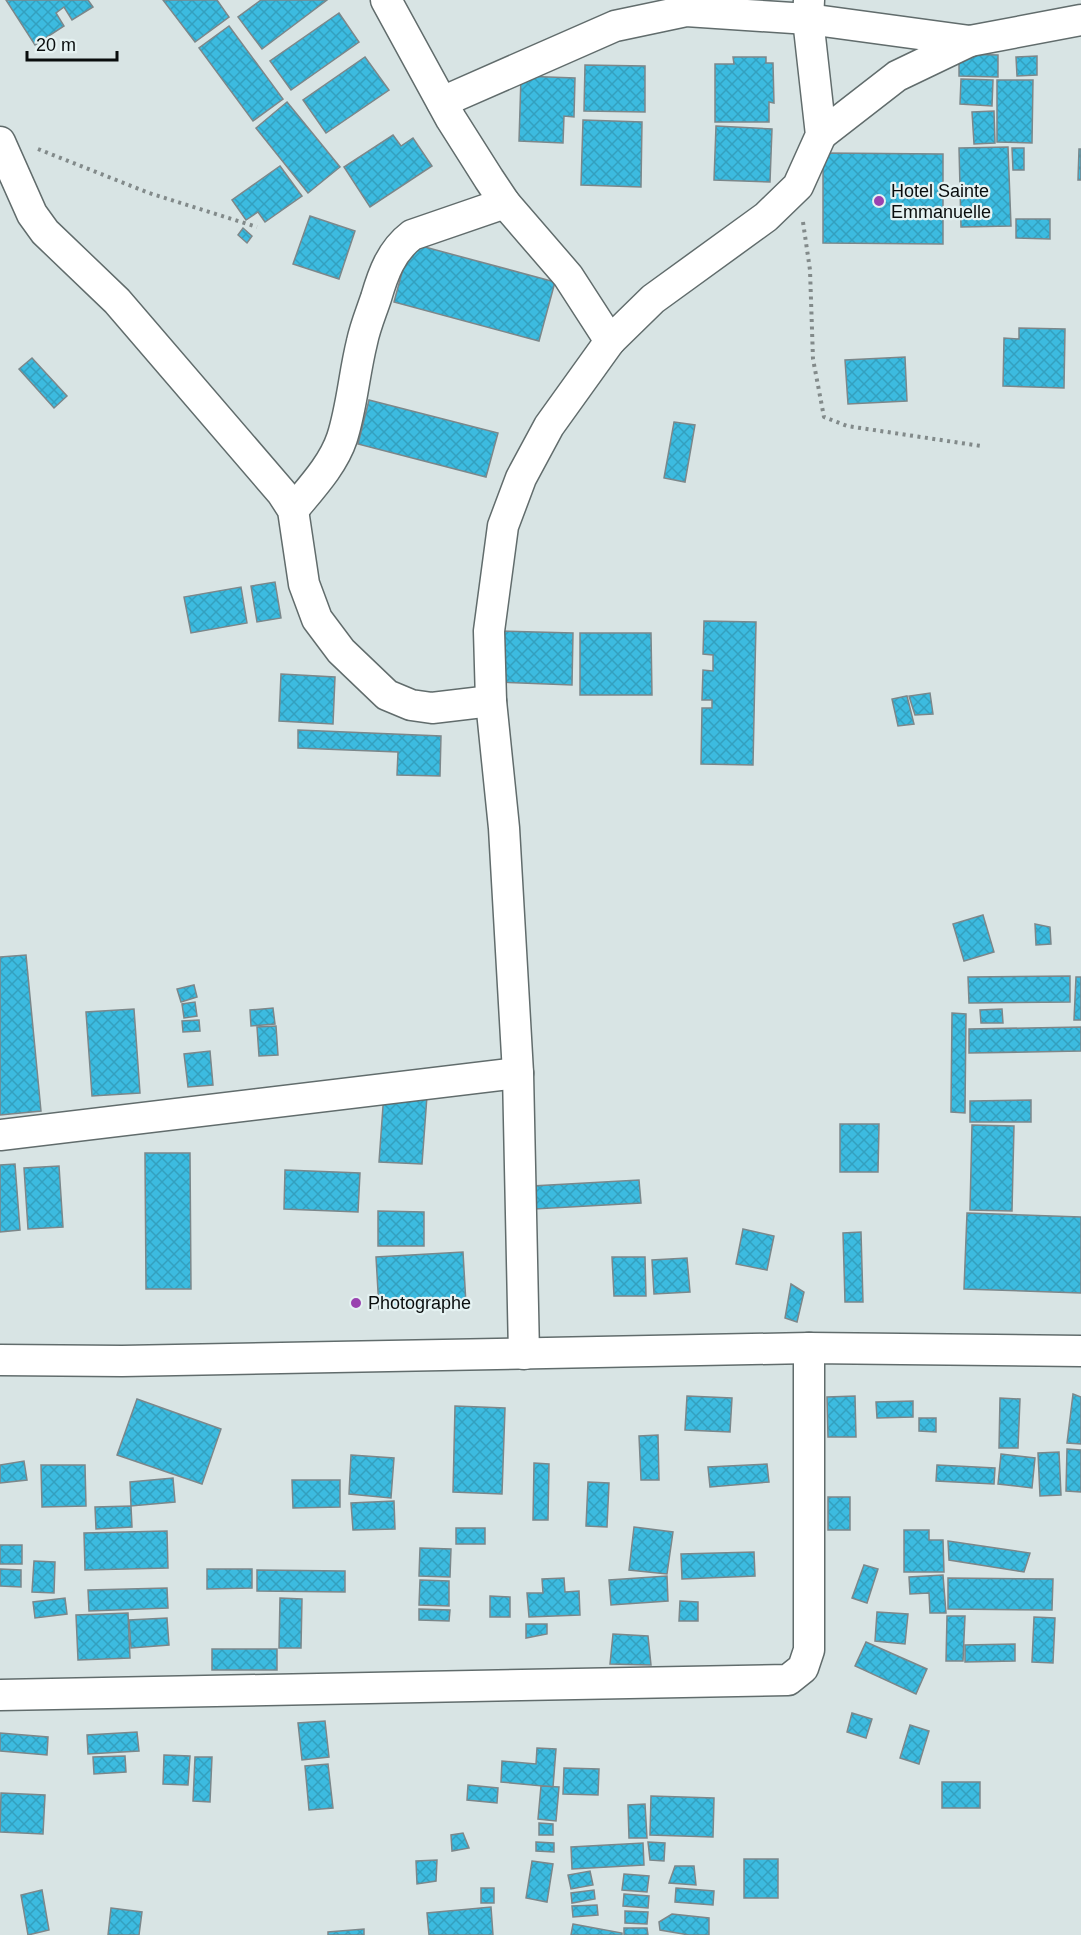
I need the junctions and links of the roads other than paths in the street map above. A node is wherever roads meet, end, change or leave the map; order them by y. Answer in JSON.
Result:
{"nodes":[{"id":1,"x":386,"y":0,"type":"edge"},
{"id":2,"x":809,"y":9,"type":"edge"},
{"id":3,"x":1081,"y":20,"type":"edge"},
{"id":4,"x":970,"y":41,"type":"junction"},
{"id":5,"x":442,"y":102,"type":"junction"},
{"id":6,"x":821,"y":135,"type":"junction"},
{"id":7,"x":14,"y":143,"type":"edge"},
{"id":8,"x":505,"y":203,"type":"junction"},
{"id":9,"x":610,"y":341,"type":"junction"},
{"id":10,"x":293,"y":510,"type":"junction"},
{"id":11,"x":491,"y":701,"type":"junction"},
{"id":12,"x":518,"y":1073,"type":"junction"},
{"id":13,"x":0,"y":1135,"type":"edge"},
{"id":14,"x":809,"y":1348,"type":"junction"},
{"id":15,"x":1081,"y":1351,"type":"edge"},
{"id":16,"x":524,"y":1354,"type":"junction"},
{"id":17,"x":0,"y":1360,"type":"edge"},
{"id":18,"x":0,"y":1695,"type":"edge"}],
"edges":[{"from":1,"to":5,"type":"street"},
{"from":2,"to":4,"type":"street"},
{"from":2,"to":5,"type":"street"},
{"from":2,"to":6,"type":"street"},
{"from":3,"to":4,"type":"street"},
{"from":4,"to":6,"type":"street"},
{"from":5,"to":8,"type":"street"},
{"from":6,"to":9,"type":"street"},
{"from":7,"to":10,"type":"street"},
{"from":8,"to":9,"type":"street"},
{"from":8,"to":10,"type":"street"},
{"from":9,"to":11,"type":"street"},
{"from":10,"to":11,"type":"street"},
{"from":11,"to":12,"type":"street"},
{"from":12,"to":13,"type":"street"},
{"from":12,"to":16,"type":"street"},
{"from":14,"to":15,"type":"street"},
{"from":14,"to":16,"type":"street"},
{"from":14,"to":18,"type":"street"},
{"from":16,"to":17,"type":"street"}]}
